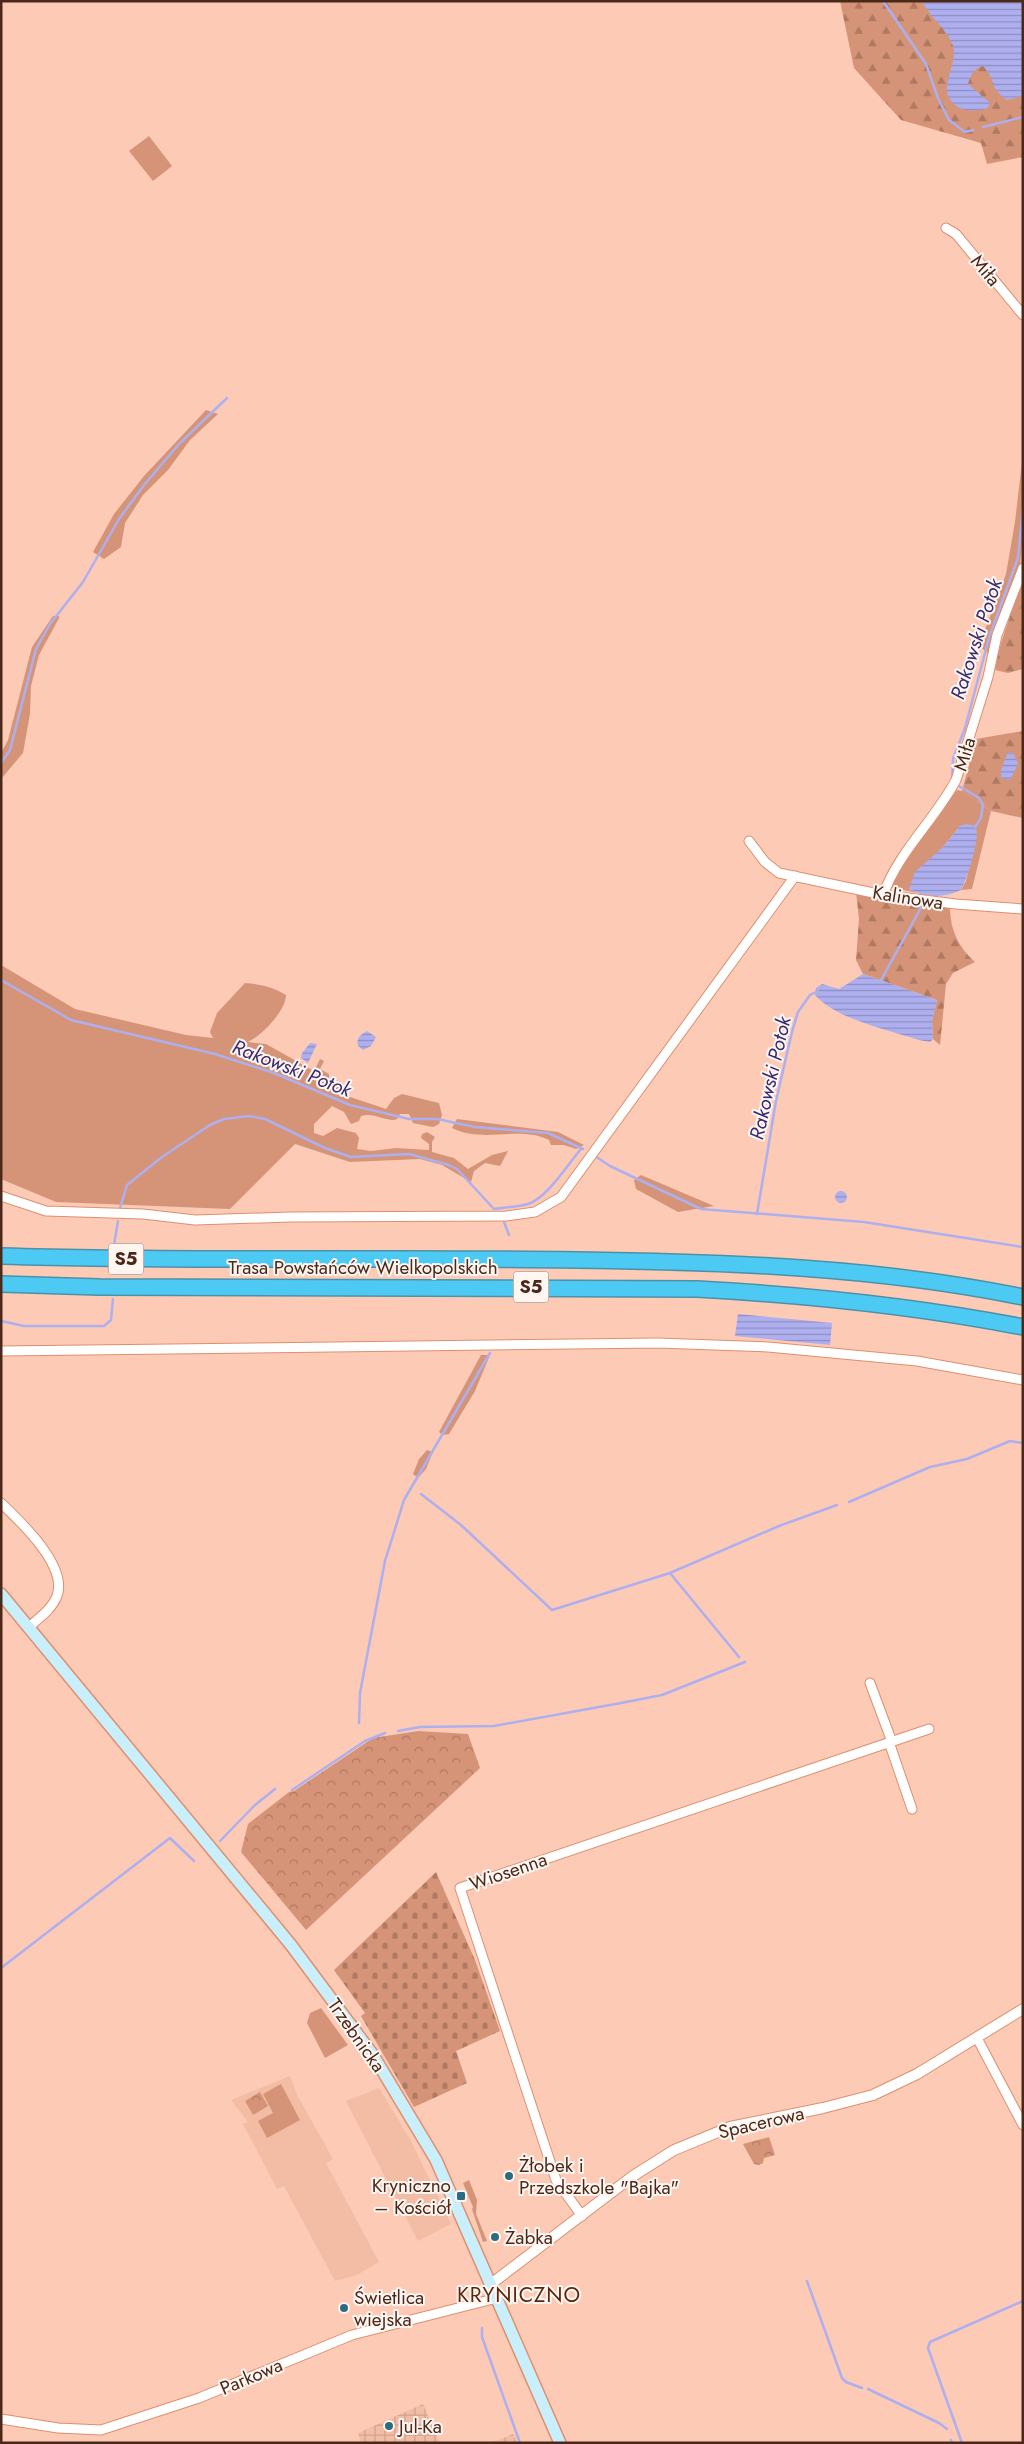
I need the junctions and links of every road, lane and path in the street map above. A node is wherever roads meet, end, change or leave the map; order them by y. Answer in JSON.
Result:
{"nodes":[{"id":1,"x":946,"y":228,"type":"dead end"},
{"id":2,"x":1023,"y":315,"type":"edge"},
{"id":3,"x":1023,"y":568,"type":"edge"},
{"id":4,"x":749,"y":841,"type":"dead end"},
{"id":5,"x":795,"y":876,"type":"junction"},
{"id":6,"x":883,"y":895,"type":"junction"},
{"id":7,"x":1023,"y":908,"type":"edge"},
{"id":8,"x":1,"y":1196,"type":"edge"},
{"id":9,"x":1,"y":1256,"type":"edge"},
{"id":10,"x":1,"y":1284,"type":"edge"},
{"id":11,"x":1023,"y":1297,"type":"edge"},
{"id":12,"x":1023,"y":1327,"type":"edge"},
{"id":13,"x":1,"y":1351,"type":"edge"},
{"id":14,"x":1023,"y":1380,"type":"edge"},
{"id":15,"x":1,"y":1503,"type":"edge"},
{"id":16,"x":1,"y":1594,"type":"edge"},
{"id":17,"x":29,"y":1627,"type":"junction"},
{"id":18,"x":870,"y":1683,"type":"dead end"},
{"id":19,"x":929,"y":1729,"type":"dead end"},
{"id":20,"x":890,"y":1742,"type":"junction"},
{"id":21,"x":912,"y":1809,"type":"dead end"},
{"id":22,"x":1023,"y":2009,"type":"edge"},
{"id":23,"x":977,"y":2038,"type":"junction"},
{"id":24,"x":1023,"y":2125,"type":"edge"},
{"id":25,"x":582,"y":2216,"type":"junction"},
{"id":26,"x":491,"y":2284,"type":"junction"},
{"id":27,"x":497,"y":2298,"type":"junction"},
{"id":28,"x":1,"y":2419,"type":"edge"},
{"id":29,"x":560,"y":2443,"type":"edge"}],
"edges":[{"from":1,"to":2,"type":"street","name":"Miła"},
{"from":3,"to":6,"type":"street","name":"Miła"},
{"from":4,"to":5,"type":"street","name":"Kalinowa"},
{"from":5,"to":6,"type":"street","name":"Kalinowa"},
{"from":5,"to":8,"type":"street"},
{"from":6,"to":7,"type":"street","name":"Kalinowa"},
{"from":9,"to":11,"type":"highway","name":"Trasa Powstańców Wielkopolskich","number":"S5"},
{"from":10,"to":12,"type":"highway","name":"Trasa Powstańców Wielkopolskich","number":"S5"},
{"from":13,"to":14,"type":"street"},
{"from":15,"to":17,"type":"street"},
{"from":16,"to":17,"type":"main road","name":"Trzebnicka"},
{"from":17,"to":26,"type":"main road","name":"Trzebnicka"},
{"from":18,"to":20,"type":"street"},
{"from":19,"to":20,"type":"street","name":"Wiosenna"},
{"from":20,"to":21,"type":"street"},
{"from":20,"to":25,"type":"street","name":"Wiosenna"},
{"from":22,"to":23,"type":"street","name":"Spacerowa"},
{"from":23,"to":24,"type":"street"},
{"from":23,"to":25,"type":"street","name":"Spacerowa"},
{"from":25,"to":26,"type":"street","name":"Spacerowa"},
{"from":26,"to":27,"type":"main road","name":"Trzebnicka"},
{"from":27,"to":28,"type":"street","name":"Parkowa"},
{"from":27,"to":29,"type":"main road","name":"Trzebnicka"}]}
